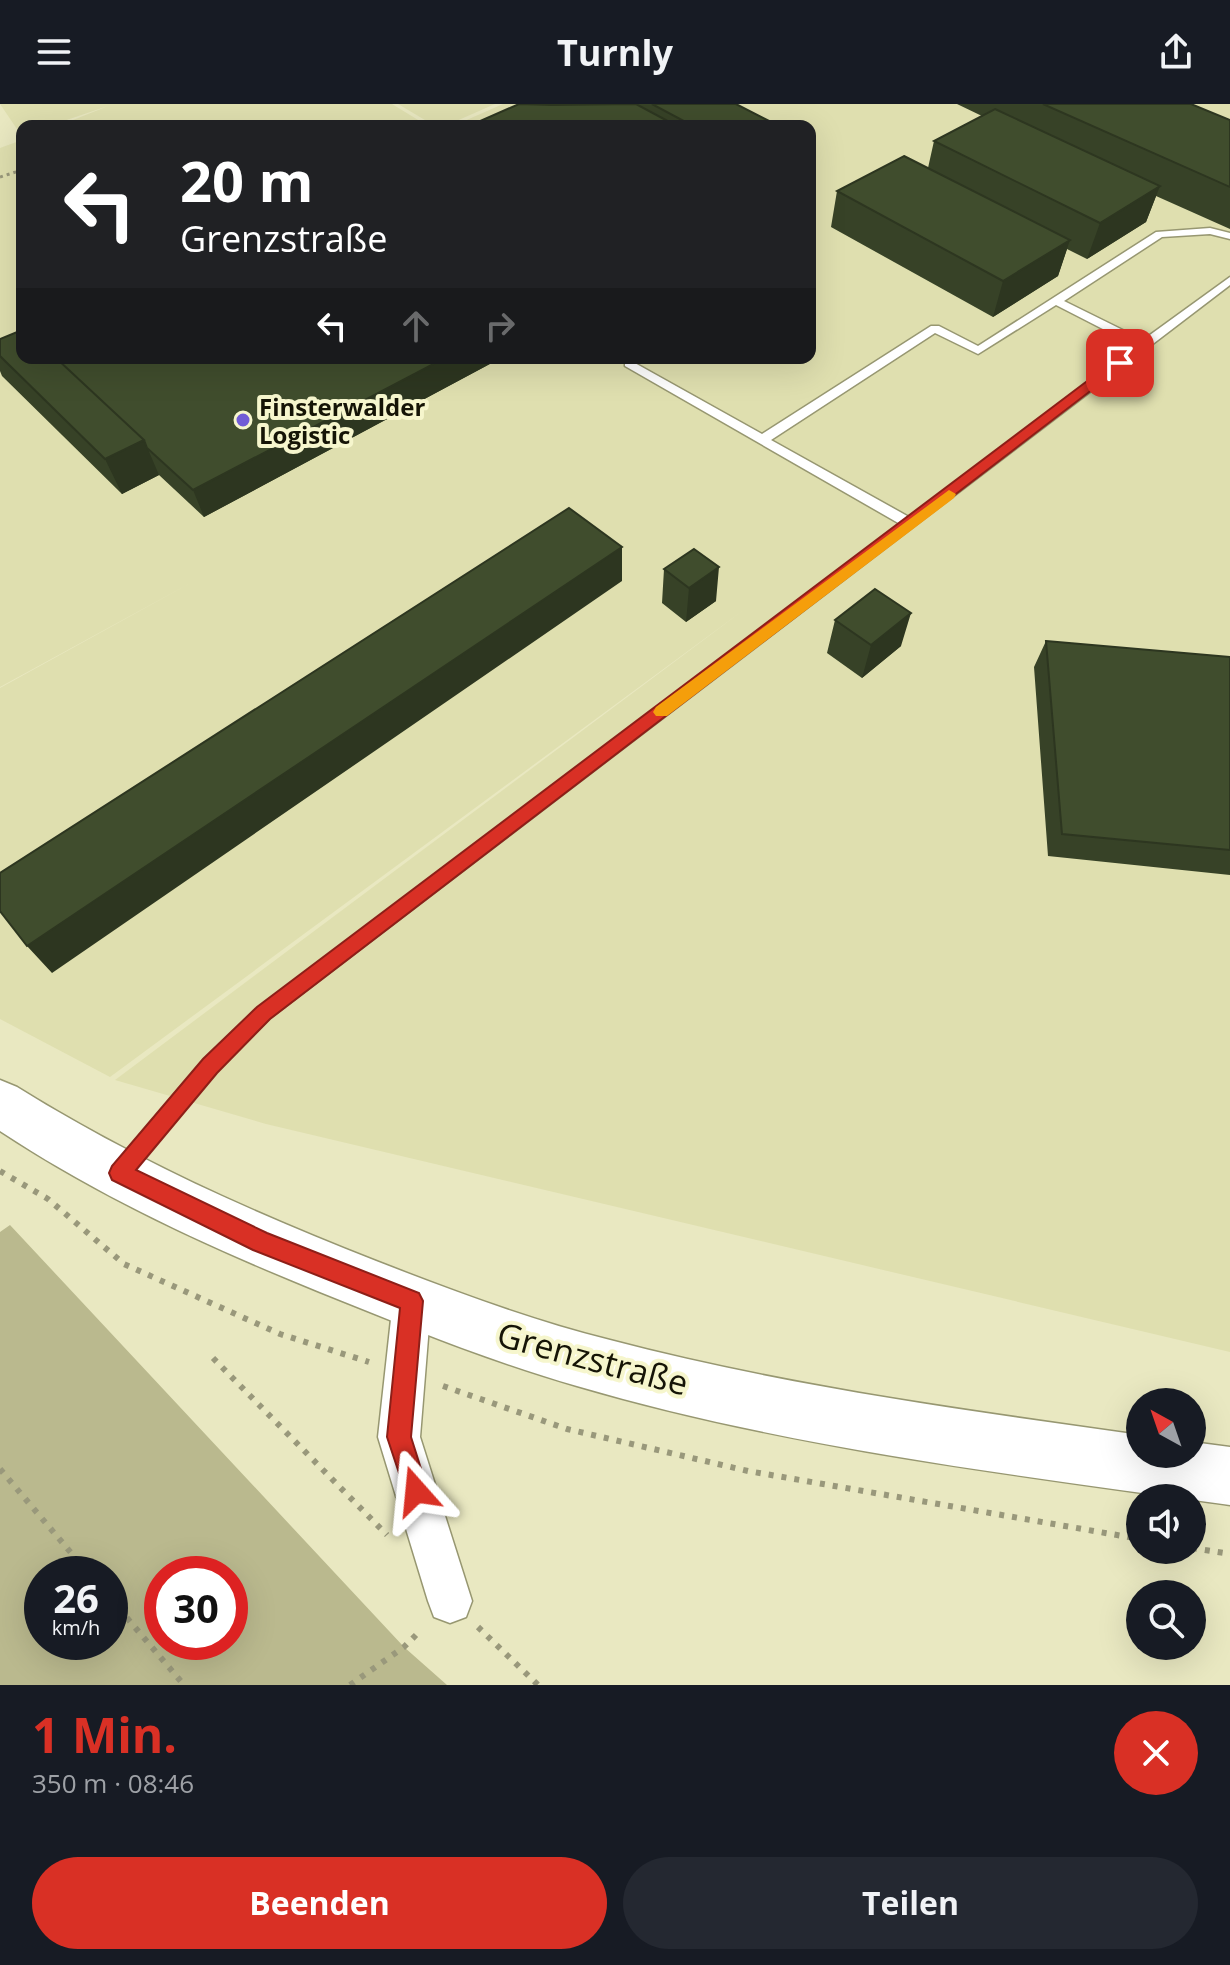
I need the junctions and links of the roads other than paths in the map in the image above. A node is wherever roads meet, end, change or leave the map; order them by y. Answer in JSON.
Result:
{"nodes":[{"id":1,"x":1230,"y":236,"type":"edge"},
{"id":2,"x":1230,"y":280,"type":"edge"},
{"id":3,"x":1058,"y":302,"type":"junction"},
{"id":4,"x":1143,"y":345,"type":"junction"},
{"id":5,"x":629,"y":364,"type":"dead end"},
{"id":6,"x":762,"y":440,"type":"junction"},
{"id":7,"x":911,"y":524,"type":"junction"},
{"id":8,"x":0,"y":1103,"type":"edge"},
{"id":9,"x":120,"y":1173,"type":"junction"},
{"id":10,"x":412,"y":1301,"type":"junction"},
{"id":11,"x":1230,"y":1476,"type":"edge"},
{"id":12,"x":450,"y":1601,"type":"road end"}],
"edges":[{"from":1,"to":3,"type":"lane"},
{"from":2,"to":4,"type":"lane"},
{"from":3,"to":4,"type":"lane"},
{"from":3,"to":6,"type":"lane"},
{"from":4,"to":7,"type":"lane"},
{"from":5,"to":6,"type":"lane"},
{"from":6,"to":7,"type":"lane"},
{"from":7,"to":9,"type":"lane"},
{"from":8,"to":9,"type":"street","name":"Grenzstraße"},
{"from":9,"to":10,"type":"street","name":"Grenzstraße"},
{"from":10,"to":11,"type":"street","name":"Grenzstraße"},
{"from":10,"to":12,"type":"street"}]}
